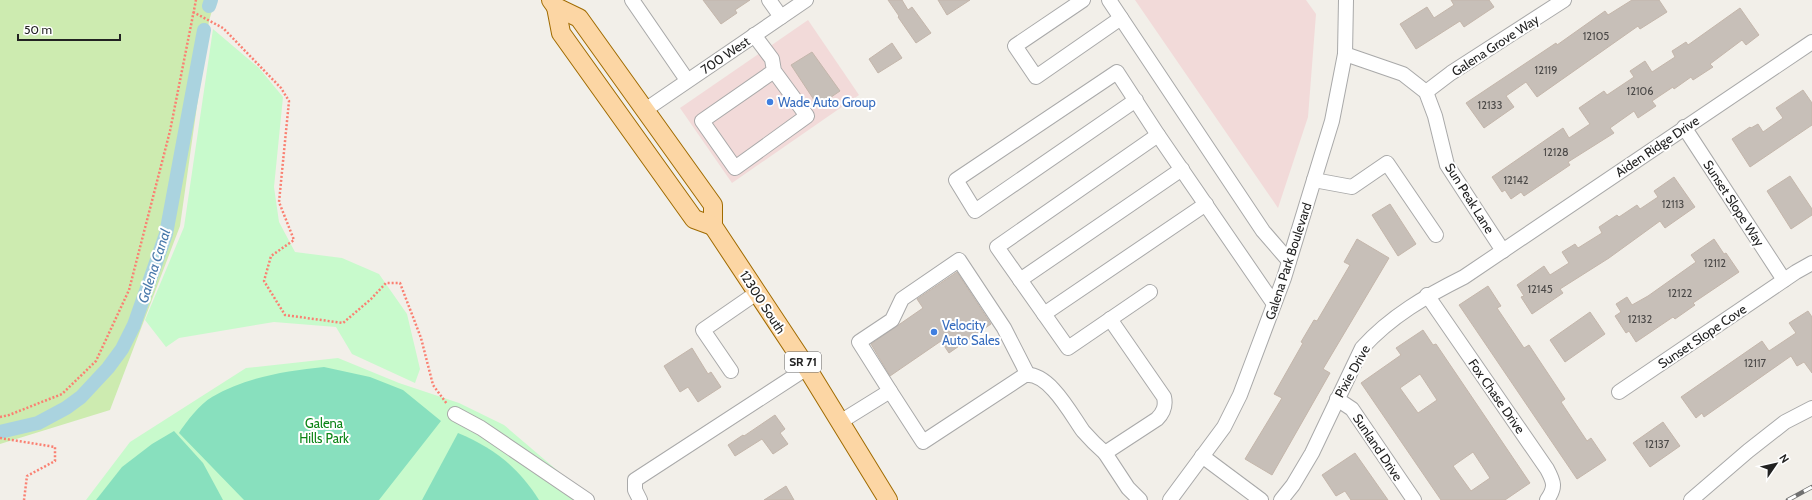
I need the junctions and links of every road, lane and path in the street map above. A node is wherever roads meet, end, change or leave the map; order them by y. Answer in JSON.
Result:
{"nodes":[{"id":1,"x":196,"y":0,"type":"edge"},
{"id":2,"x":632,"y":0,"type":"edge"},
{"id":3,"x":769,"y":0,"type":"edge"},
{"id":4,"x":806,"y":0,"type":"edge"},
{"id":5,"x":1082,"y":0,"type":"edge"},
{"id":6,"x":1109,"y":0,"type":"edge"},
{"id":7,"x":1346,"y":0,"type":"edge"},
{"id":8,"x":1564,"y":0,"type":"edge"},
{"id":9,"x":554,"y":4,"type":"edge"},
{"id":10,"x":193,"y":12,"type":"junction"},
{"id":11,"x":781,"y":17,"type":"junction"},
{"id":12,"x":1122,"y":18,"type":"junction"},
{"id":13,"x":754,"y":35,"type":"junction"},
{"id":14,"x":1812,"y":42,"type":"edge"},
{"id":15,"x":1345,"y":54,"type":"junction"},
{"id":16,"x":774,"y":71,"type":"junction"},
{"id":17,"x":687,"y":80,"type":"junction"},
{"id":18,"x":1426,"y":92,"type":"junction"},
{"id":19,"x":1136,"y":100,"type":"junction"},
{"id":20,"x":645,"y":110,"type":"junction"},
{"id":21,"x":1684,"y":127,"type":"junction"},
{"id":22,"x":1158,"y":136,"type":"junction"},
{"id":23,"x":1182,"y":169,"type":"junction"},
{"id":24,"x":1314,"y":180,"type":"junction"},
{"id":25,"x":1206,"y":204,"type":"junction"},
{"id":26,"x":714,"y":226,"type":"junction"},
{"id":27,"x":1436,"y":235,"type":"dead end"},
{"id":28,"x":1503,"y":251,"type":"junction"},
{"id":29,"x":1289,"y":261,"type":"junction"},
{"id":30,"x":1812,"y":263,"type":"edge"},
{"id":31,"x":1020,"y":280,"type":"junction"},
{"id":32,"x":1784,"y":280,"type":"junction"},
{"id":33,"x":758,"y":292,"type":"junction"},
{"id":34,"x":1150,"y":292,"type":"dead end"},
{"id":35,"x":1427,"y":295,"type":"junction"},
{"id":36,"x":1274,"y":304,"type":"junction"},
{"id":37,"x":1044,"y":314,"type":"junction"},
{"id":38,"x":1110,"y":319,"type":"junction"},
{"id":39,"x":807,"y":368,"type":"junction"},
{"id":40,"x":731,"y":371,"type":"dead end"},
{"id":41,"x":1028,"y":375,"type":"junction"},
{"id":42,"x":890,"y":391,"type":"junction"},
{"id":43,"x":1619,"y":392,"type":"dead end"},
{"id":44,"x":1337,"y":399,"type":"junction"},
{"id":45,"x":1812,"y":408,"type":"edge"},
{"id":46,"x":455,"y":414,"type":"joint"},
{"id":47,"x":0,"y":417,"type":"edge"},
{"id":48,"x":840,"y":422,"type":"junction"},
{"id":49,"x":0,"y":438,"type":"edge"},
{"id":50,"x":1105,"y":453,"type":"junction"},
{"id":51,"x":1202,"y":456,"type":"junction"},
{"id":52,"x":24,"y":500,"type":"edge"},
{"id":53,"x":587,"y":500,"type":"edge"},
{"id":54,"x":640,"y":500,"type":"edge"},
{"id":55,"x":888,"y":500,"type":"edge"},
{"id":56,"x":1140,"y":500,"type":"edge"},
{"id":57,"x":1170,"y":500,"type":"edge"},
{"id":58,"x":1261,"y":500,"type":"edge"},
{"id":59,"x":1281,"y":500,"type":"edge"},
{"id":60,"x":1414,"y":500,"type":"edge"},
{"id":61,"x":1547,"y":500,"type":"edge"},
{"id":62,"x":1691,"y":500,"type":"edge"}],
"edges":[{"from":1,"to":10,"type":"path"},
{"from":2,"to":17,"type":"street"},
{"from":3,"to":11,"type":"street"},
{"from":4,"to":11,"type":"street","name":"700 West"},
{"from":5,"to":12,"type":"street"},
{"from":6,"to":12,"type":"street"},
{"from":7,"to":15,"type":"street","name":"Galena Park Boulevard"},
{"from":8,"to":18,"type":"street","name":"Galena Grove Way"},
{"from":9,"to":20,"type":"main road"},
{"from":9,"to":26,"type":"main road"},
{"from":10,"to":46,"type":"path"},
{"from":10,"to":47,"type":"path"},
{"from":11,"to":13,"type":"street","name":"700 West"},
{"from":12,"to":29,"type":"street"},
{"from":13,"to":16,"type":"street"},
{"from":13,"to":17,"type":"street","name":"700 West"},
{"from":14,"to":21,"type":"street","name":"Aiden Ridge Drive"},
{"from":15,"to":18,"type":"street"},
{"from":15,"to":24,"type":"street","name":"Galena Park Boulevard"},
{"from":16,"to":16,"type":"street"},
{"from":17,"to":20,"type":"street","name":"700 West"},
{"from":18,"to":28,"type":"street","name":"Sun Peak Lane"},
{"from":19,"to":19,"type":"street"},
{"from":19,"to":22,"type":"street"},
{"from":20,"to":26,"type":"main road"},
{"from":21,"to":28,"type":"street","name":"Aiden Ridge Drive"},
{"from":21,"to":32,"type":"street","name":"Sunset Slope Way"},
{"from":22,"to":23,"type":"street"},
{"from":22,"to":31,"type":"street"},
{"from":23,"to":25,"type":"street"},
{"from":23,"to":31,"type":"street"},
{"from":24,"to":27,"type":"street"},
{"from":24,"to":29,"type":"street","name":"Galena Park Boulevard"},
{"from":25,"to":36,"type":"street"},
{"from":25,"to":37,"type":"street"},
{"from":26,"to":33,"type":"main road","name":"12300 South","number":"SR 71"},
{"from":28,"to":35,"type":"street","name":"Pixie Drive"},
{"from":29,"to":36,"type":"street","name":"Galena Park Boulevard"},
{"from":30,"to":32,"type":"street","name":"Sunset Slope Cove"},
{"from":31,"to":37,"type":"street"},
{"from":32,"to":43,"type":"street","name":"Sunset Slope Cove"},
{"from":33,"to":39,"type":"main road","name":"12300 South","number":"SR 71"},
{"from":33,"to":40,"type":"street"},
{"from":34,"to":38,"type":"street"},
{"from":35,"to":44,"type":"street","name":"Pixie Drive"},
{"from":35,"to":61,"type":"street","name":"Fox Chase Drive"},
{"from":36,"to":51,"type":"street","name":"Galena Park Boulevard"},
{"from":37,"to":38,"type":"street"},
{"from":38,"to":50,"type":"street"},
{"from":39,"to":48,"type":"main road","name":"12300 South","number":"SR 71"},
{"from":39,"to":54,"type":"street"},
{"from":41,"to":42,"type":"street"},
{"from":41,"to":42,"type":"street"},
{"from":41,"to":50,"type":"street"},
{"from":42,"to":48,"type":"street"},
{"from":44,"to":59,"type":"street","name":"Pixie Drive"},
{"from":44,"to":60,"type":"street","name":"Sunland Drive"},
{"from":45,"to":62,"type":"street"},
{"from":46,"to":53,"type":"street"},
{"from":48,"to":55,"type":"main road","name":"12300 South","number":"SR 71"},
{"from":49,"to":52,"type":"path"},
{"from":50,"to":56,"type":"street"},
{"from":51,"to":57,"type":"street","name":"Galena Park Boulevard"},
{"from":51,"to":58,"type":"street"}]}
